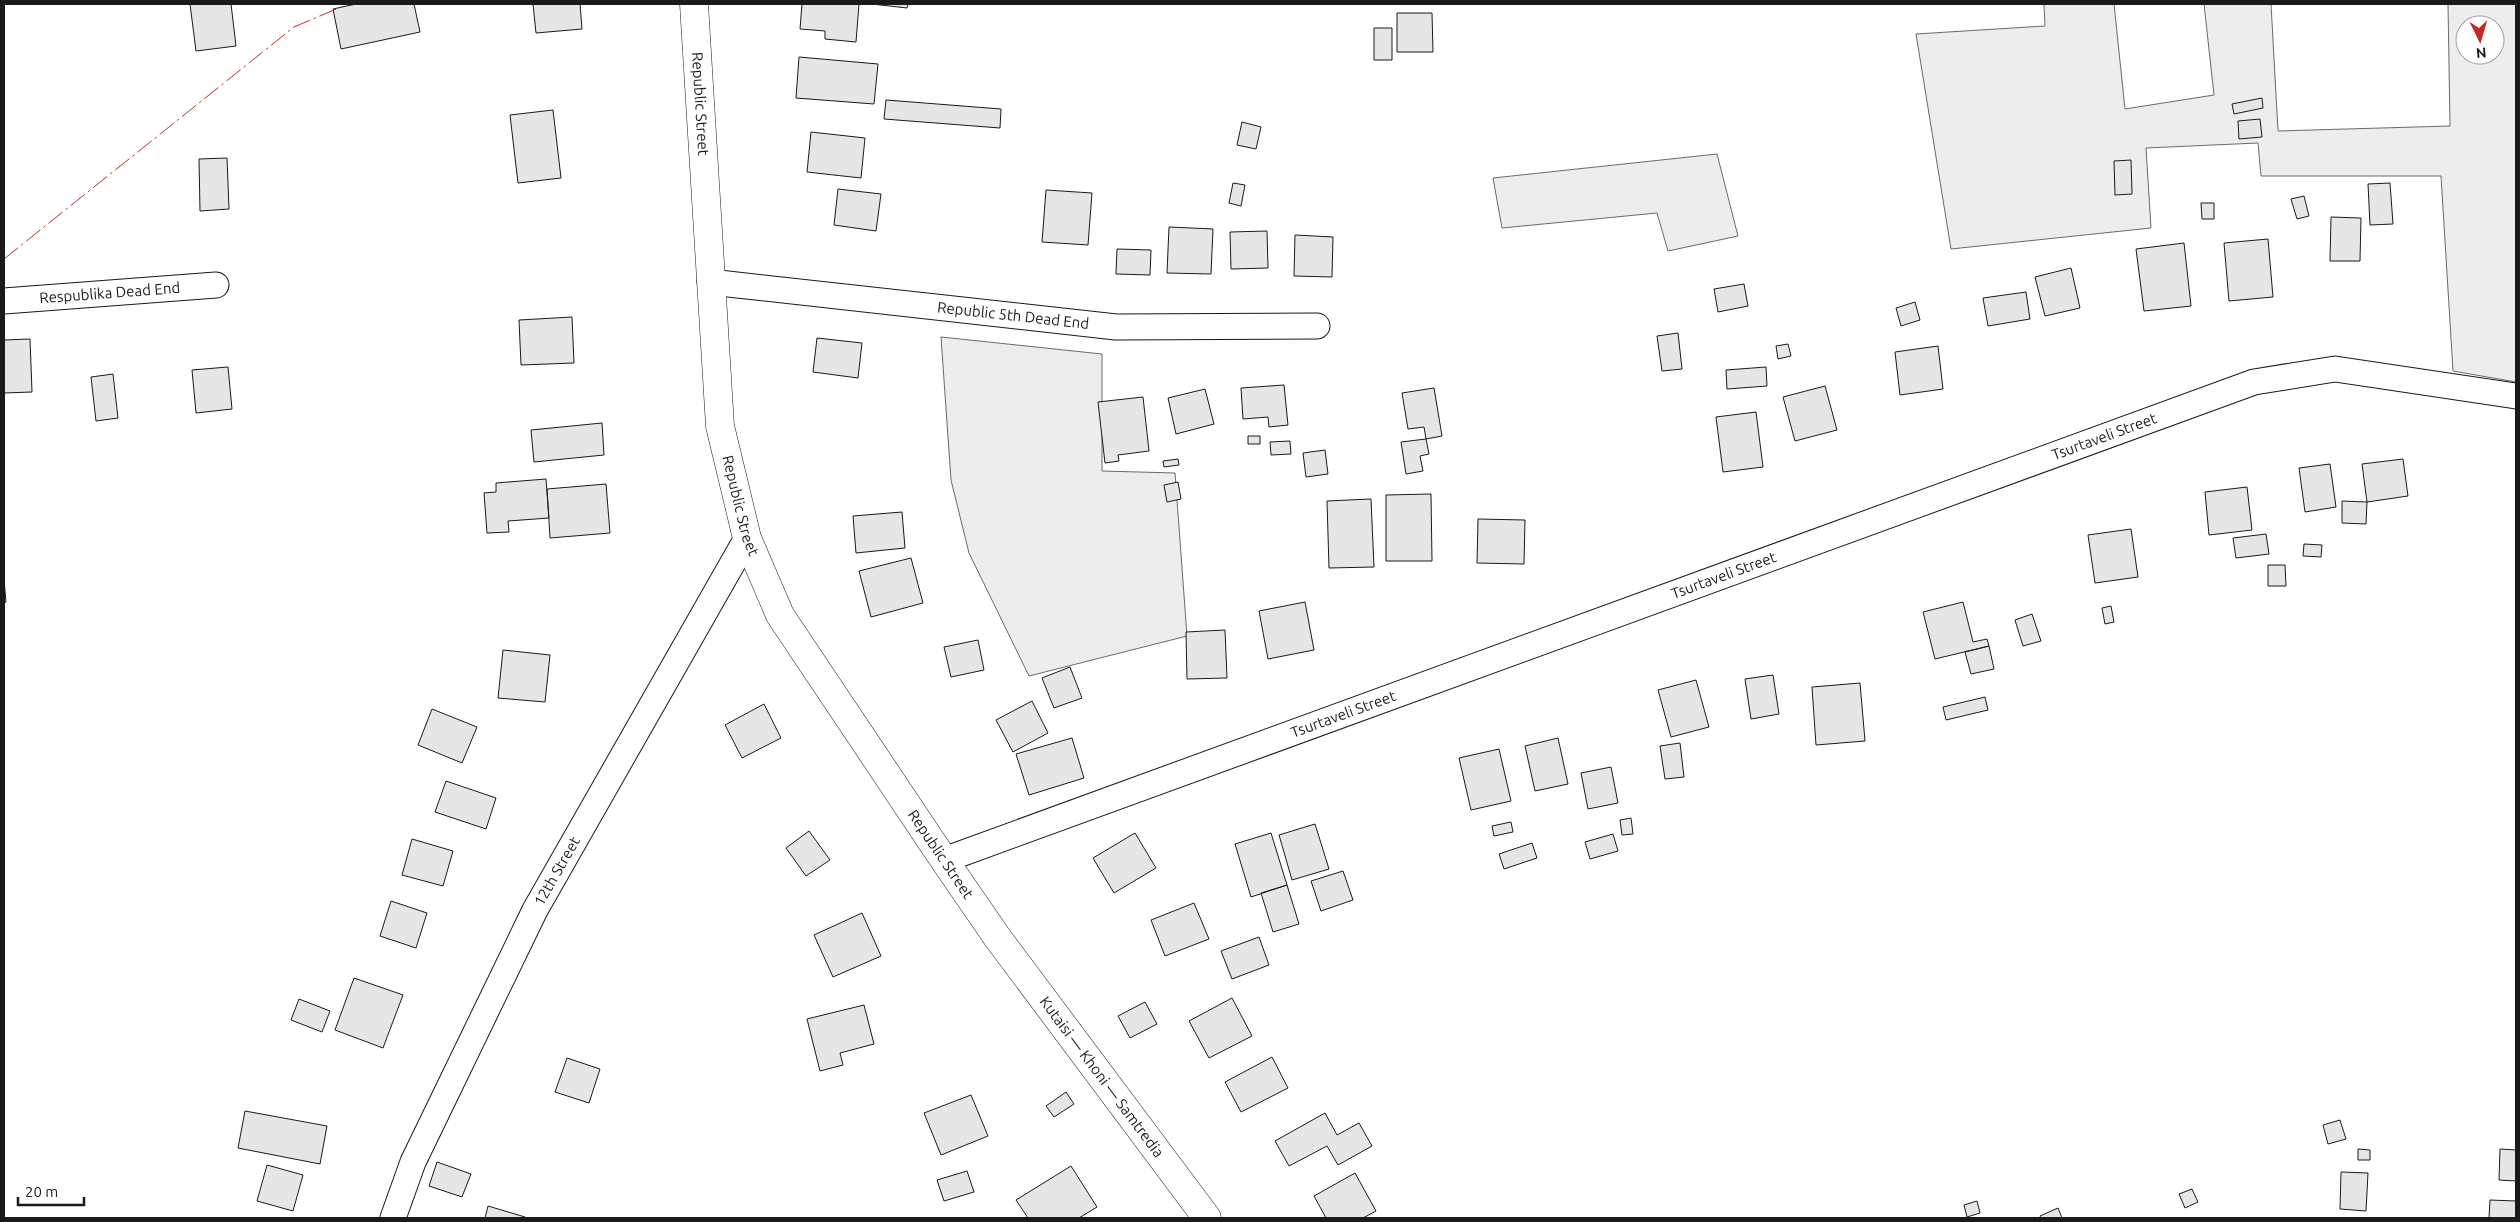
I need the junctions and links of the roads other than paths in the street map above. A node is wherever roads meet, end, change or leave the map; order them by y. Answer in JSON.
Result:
{"nodes":[{"id":1,"x":694,"y":4,"type":"edge"},
{"id":2,"x":710,"y":282,"type":"junction"},
{"id":3,"x":216,"y":285,"type":"dead end"},
{"id":4,"x":4,"y":301,"type":"edge"},
{"id":5,"x":1317,"y":326,"type":"dead end"},
{"id":6,"x":2516,"y":396,"type":"edge"},
{"id":7,"x":747,"y":538,"type":"junction"},
{"id":8,"x":944,"y":860,"type":"junction"},
{"id":9,"x":997,"y":937,"type":"joint"},
{"id":10,"x":393,"y":1218,"type":"edge"},
{"id":11,"x":1207,"y":1218,"type":"edge"}],
"edges":[{"from":1,"to":2,"type":"main road","name":"Republic Street"},
{"from":2,"to":5,"type":"street","name":"Republic 5th Dead End"},
{"from":2,"to":7,"type":"main road","name":"Republic Street"},
{"from":3,"to":4,"type":"street","name":"Respublika Dead End"},
{"from":6,"to":8,"type":"street","name":"Tsurtaveli Street"},
{"from":7,"to":8,"type":"main road","name":"Republic Street"},
{"from":7,"to":10,"type":"street","name":"12th Street"},
{"from":8,"to":9,"type":"main road","name":"Republic Street"},
{"from":9,"to":11,"type":"main road","name":"Kutaisi — Khoni — Samtredia"}]}
